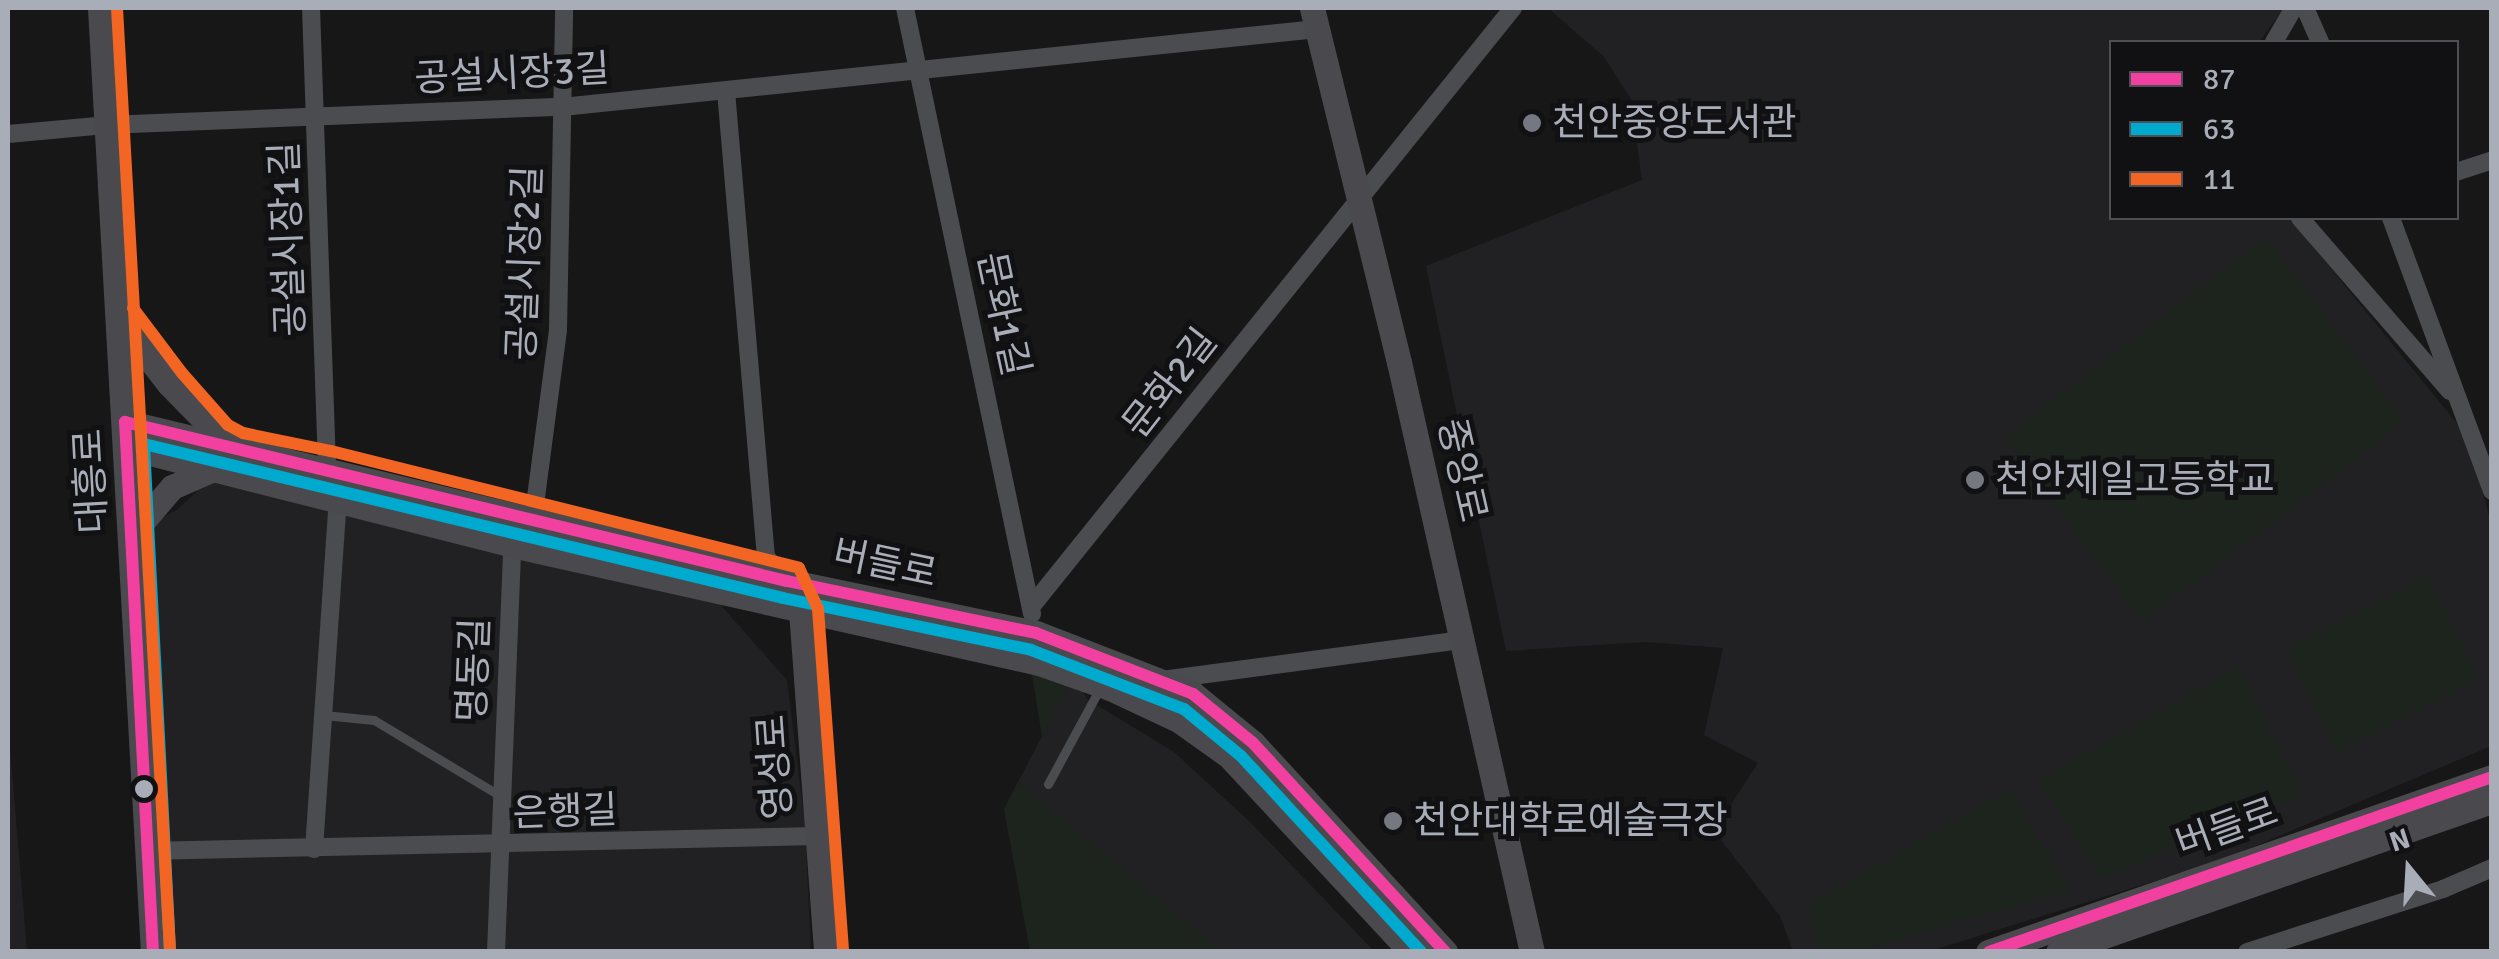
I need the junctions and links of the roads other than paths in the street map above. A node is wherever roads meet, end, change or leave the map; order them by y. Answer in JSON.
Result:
{"nodes":[{"id":1,"x":100,"y":8,"type":"edge"},
{"id":2,"x":311,"y":8,"type":"edge"},
{"id":3,"x":564,"y":8,"type":"edge"},
{"id":4,"x":906,"y":8,"type":"edge"},
{"id":5,"x":1513,"y":8,"type":"edge"},
{"id":6,"x":2294,"y":8,"type":"edge"},
{"id":7,"x":2305,"y":8,"type":"edge"},
{"id":8,"x":1315,"y":18,"type":"edge"},
{"id":9,"x":2275,"y":40,"type":"edge"},
{"id":10,"x":2319,"y":40,"type":"edge"},
{"id":11,"x":920,"y":73,"type":"junction"},
{"id":12,"x":726,"y":91,"type":"junction"},
{"id":13,"x":562,"y":107,"type":"junction"},
{"id":14,"x":317,"y":116,"type":"junction"},
{"id":15,"x":106,"y":125,"type":"junction"},
{"id":16,"x":8,"y":134,"type":"edge"},
{"id":17,"x":2492,"y":160,"type":"edge"},
{"id":18,"x":2459,"y":171,"type":"edge"},
{"id":19,"x":1358,"y":196,"type":"junction"},
{"id":20,"x":2302,"y":220,"type":"edge"},
{"id":21,"x":2392,"y":220,"type":"edge"},
{"id":22,"x":118,"y":318,"type":"junction"},
{"id":23,"x":2458,"y":400,"type":"junction"},
{"id":24,"x":126,"y":435,"type":"junction"},
{"id":25,"x":2485,"y":448,"type":"edge"},
{"id":26,"x":236,"y":450,"type":"junction"},
{"id":27,"x":327,"y":468,"type":"junction"},
{"id":28,"x":209,"y":471,"type":"junction"},
{"id":29,"x":2492,"y":491,"type":"edge"},
{"id":30,"x":338,"y":501,"type":"junction"},
{"id":31,"x":534,"y":520,"type":"junction"},
{"id":32,"x":131,"y":535,"type":"junction"},
{"id":33,"x":512,"y":545,"type":"junction"},
{"id":34,"x":787,"y":581,"type":"junction"},
{"id":35,"x":1031,"y":607,"type":"junction"},
{"id":36,"x":800,"y":610,"type":"junction"},
{"id":37,"x":1036,"y":633,"type":"junction"},
{"id":38,"x":1462,"y":640,"type":"junction"},
{"id":39,"x":1157,"y":680,"type":"junction"},
{"id":40,"x":1101,"y":685,"type":"junction"},
{"id":41,"x":321,"y":714,"type":"junction"},
{"id":42,"x":2492,"y":777,"type":"edge"},
{"id":43,"x":1048,"y":784,"type":"dead end"},
{"id":44,"x":502,"y":798,"type":"junction"},
{"id":45,"x":2492,"y":801,"type":"edge"},
{"id":46,"x":818,"y":836,"type":"junction"},
{"id":47,"x":502,"y":846,"type":"junction"},
{"id":48,"x":314,"y":849,"type":"junction"},
{"id":49,"x":147,"y":851,"type":"junction"},
{"id":50,"x":2492,"y":868,"type":"edge"},
{"id":51,"x":1524,"y":917,"type":"junction"},
{"id":52,"x":153,"y":952,"type":"edge"},
{"id":53,"x":496,"y":952,"type":"edge"},
{"id":54,"x":826,"y":952,"type":"edge"},
{"id":55,"x":1410,"y":952,"type":"edge"},
{"id":56,"x":1445,"y":952,"type":"edge"},
{"id":57,"x":1516,"y":952,"type":"edge"},
{"id":58,"x":1532,"y":952,"type":"edge"},
{"id":59,"x":1546,"y":952,"type":"edge"},
{"id":60,"x":1988,"y":952,"type":"edge"},
{"id":61,"x":2058,"y":952,"type":"edge"},
{"id":62,"x":2247,"y":952,"type":"edge"}],
"edges":[{"from":1,"to":15,"type":"street","name":"대흥로"},
{"from":2,"to":14,"type":"street","name":"공설시장1길"},
{"from":3,"to":13,"type":"street","name":"공설시장2길"},
{"from":4,"to":11,"type":"street","name":"문화1길"},
{"from":5,"to":19,"type":"street","name":"문화2길"},
{"from":6,"to":9,"type":"street"},
{"from":7,"to":10,"type":"street"},
{"from":8,"to":11,"type":"street","name":"공설시장3길"},
{"from":8,"to":19,"type":"street","name":"중앙로"},
{"from":11,"to":12,"type":"street","name":"공설시장3길"},
{"from":11,"to":35,"type":"street","name":"문화1길"},
{"from":12,"to":13,"type":"street","name":"공설시장3길"},
{"from":12,"to":34,"type":"street"},
{"from":13,"to":14,"type":"street","name":"공설시장3길"},
{"from":13,"to":31,"type":"street","name":"공설시장2길"},
{"from":14,"to":15,"type":"street","name":"공설시장3길"},
{"from":14,"to":27,"type":"street","name":"공설시장1길"},
{"from":15,"to":16,"type":"street","name":"공설시장3길"},
{"from":15,"to":22,"type":"street","name":"대흥로"},
{"from":17,"to":18,"type":"street"},
{"from":19,"to":35,"type":"street","name":"문화2길"},
{"from":19,"to":38,"type":"street","name":"중앙로"},
{"from":20,"to":23,"type":"street"},
{"from":21,"to":23,"type":"street"},
{"from":22,"to":24,"type":"street","name":"대흥로"},
{"from":22,"to":26,"type":"street"},
{"from":23,"to":25,"type":"street"},
{"from":24,"to":26,"type":"street","name":"버들로"},
{"from":24,"to":28,"type":"street","name":"버들로"},
{"from":24,"to":32,"type":"street","name":"대흥로"},
{"from":25,"to":29,"type":"street"},
{"from":26,"to":27,"type":"street","name":"버들로"},
{"from":27,"to":31,"type":"street","name":"버들로"},
{"from":28,"to":30,"type":"street","name":"버들로"},
{"from":28,"to":32,"type":"street"},
{"from":30,"to":33,"type":"street","name":"버들로"},
{"from":30,"to":41,"type":"street"},
{"from":31,"to":34,"type":"street","name":"버들로"},
{"from":32,"to":49,"type":"street","name":"대흥로"},
{"from":33,"to":36,"type":"street","name":"버들로"},
{"from":33,"to":44,"type":"street","name":"명동길"},
{"from":34,"to":36,"type":"street","name":"영성로"},
{"from":34,"to":37,"type":"street","name":"버들로"},
{"from":35,"to":37,"type":"street","name":"문화1길"},
{"from":36,"to":40,"type":"street","name":"버들로"},
{"from":36,"to":46,"type":"street","name":"영성로"},
{"from":37,"to":39,"type":"street","name":"버들로"},
{"from":38,"to":39,"type":"street","name":"버들로"},
{"from":38,"to":51,"type":"street","name":"중앙로"},
{"from":39,"to":56,"type":"street","name":"버들로"},
{"from":40,"to":43,"type":"lane"},
{"from":40,"to":55,"type":"street","name":"버들로"},
{"from":41,"to":44,"type":"lane","name":"명동길"},
{"from":41,"to":48,"type":"street"},
{"from":42,"to":60,"type":"street","name":"버들로"},
{"from":44,"to":47,"type":"street","name":"명동길"},
{"from":45,"to":61,"type":"street","name":"버들로"},
{"from":46,"to":47,"type":"street","name":"은행길"},
{"from":46,"to":54,"type":"street","name":"영성로"},
{"from":47,"to":48,"type":"street","name":"은행길"},
{"from":47,"to":53,"type":"street","name":"명동길"},
{"from":48,"to":49,"type":"street","name":"은행길"},
{"from":49,"to":52,"type":"street","name":"대흥로"},
{"from":50,"to":62,"type":"street"},
{"from":51,"to":57,"type":"street"},
{"from":51,"to":58,"type":"street","name":"중앙로"},
{"from":51,"to":59,"type":"street"}]}
